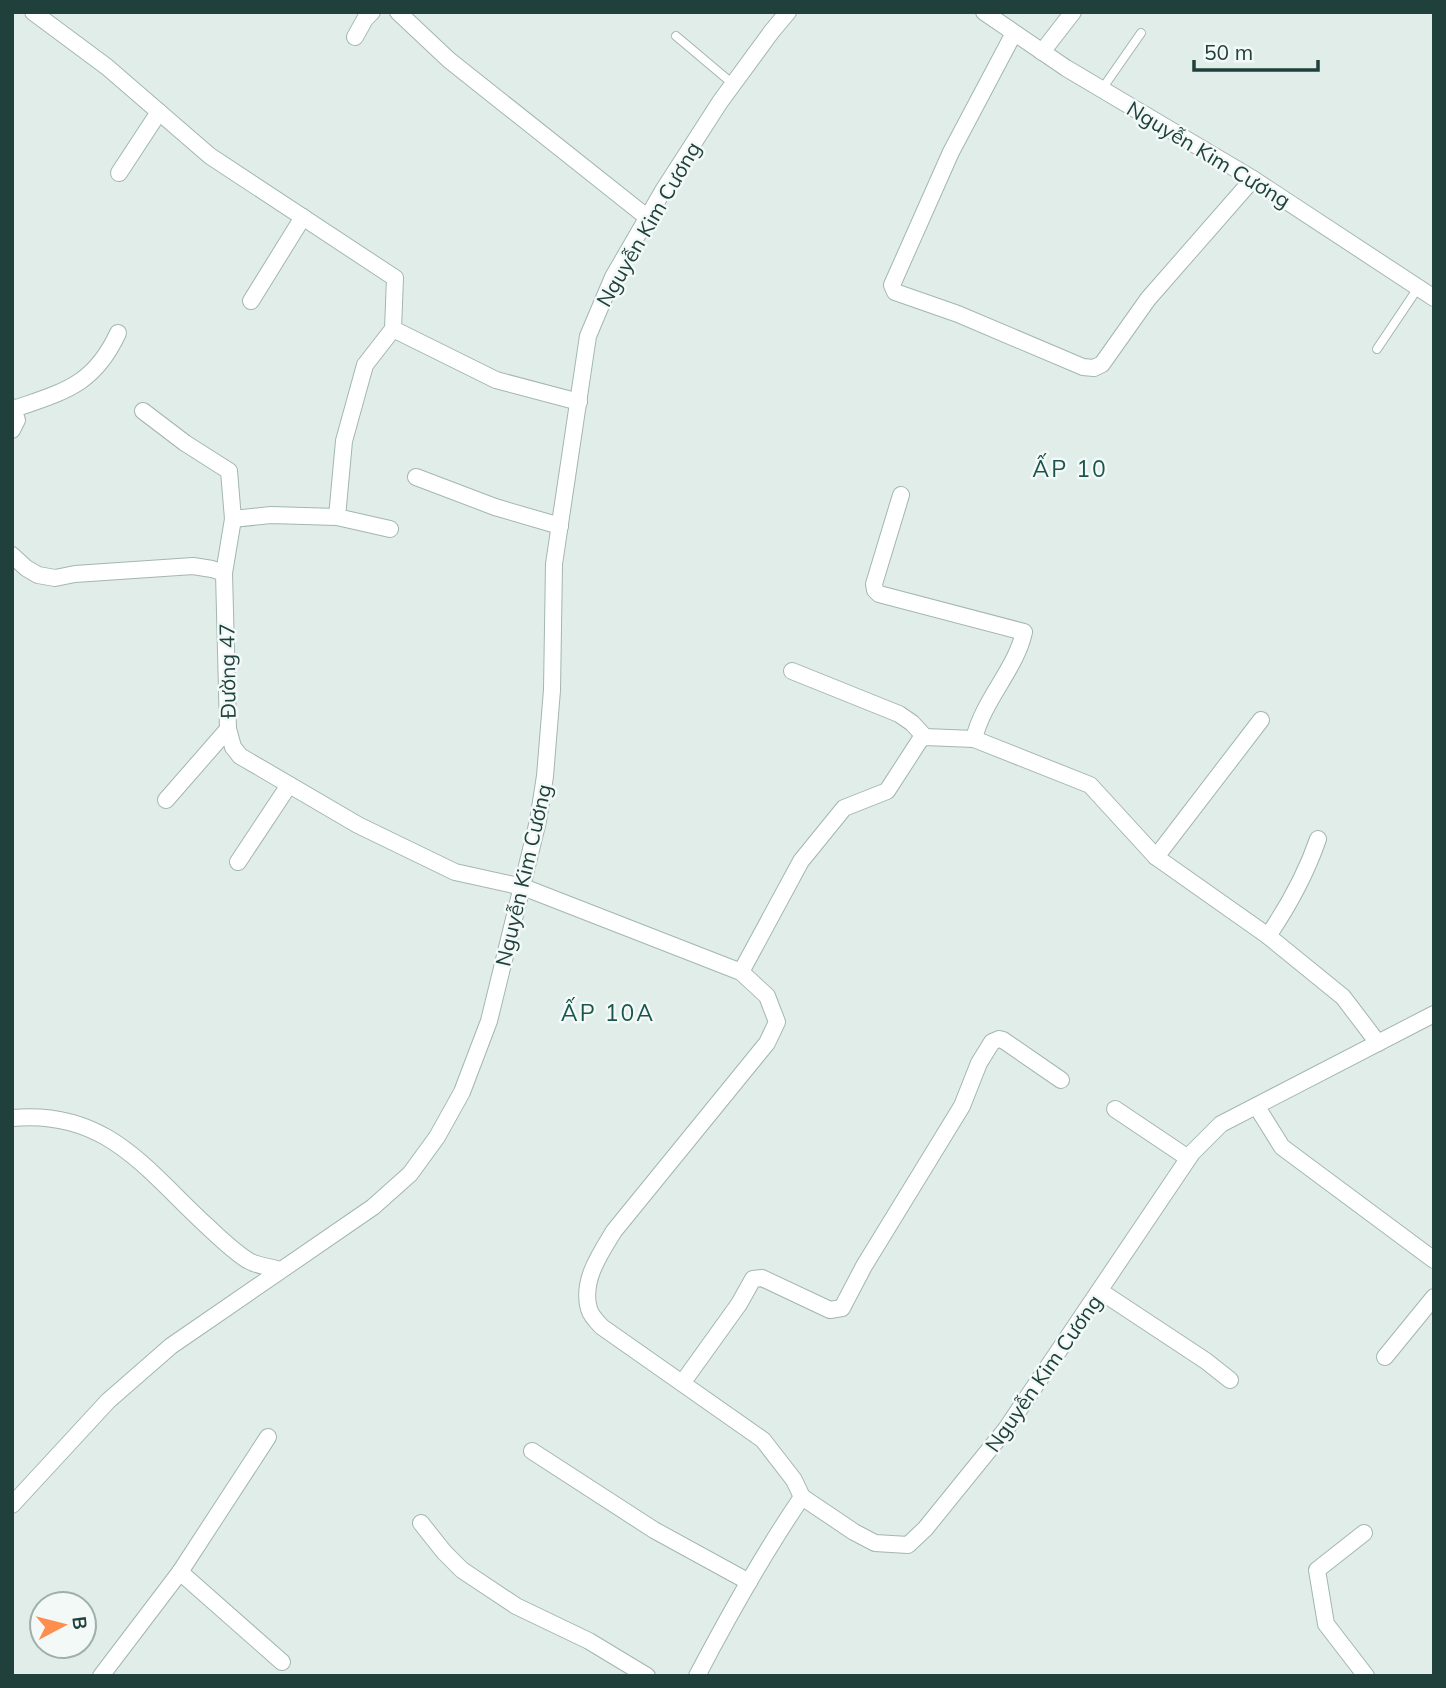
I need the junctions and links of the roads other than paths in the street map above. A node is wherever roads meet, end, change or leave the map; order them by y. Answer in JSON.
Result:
{"nodes":[{"id":1,"x":33,"y":12,"type":"edge"},
{"id":2,"x":372,"y":12,"type":"edge"},
{"id":3,"x":398,"y":12,"type":"edge"},
{"id":4,"x":788,"y":12,"type":"edge"},
{"id":5,"x":984,"y":12,"type":"edge"},
{"id":6,"x":1073,"y":12,"type":"edge"},
{"id":7,"x":1014,"y":33,"type":"junction"},
{"id":8,"x":1141,"y":33,"type":"dead end"},
{"id":9,"x":676,"y":36,"type":"dead end"},
{"id":10,"x":355,"y":37,"type":"dead end"},
{"id":11,"x":1042,"y":52,"type":"junction"},
{"id":12,"x":733,"y":84,"type":"junction"},
{"id":13,"x":1102,"y":89,"type":"junction"},
{"id":14,"x":159,"y":112,"type":"junction"},
{"id":15,"x":119,"y":173,"type":"dead end"},
{"id":16,"x":1253,"y":179,"type":"junction"},
{"id":17,"x":303,"y":218,"type":"junction"},
{"id":18,"x":648,"y":218,"type":"junction"},
{"id":19,"x":1418,"y":288,"type":"junction"},
{"id":20,"x":1434,"y":298,"type":"edge"},
{"id":21,"x":251,"y":301,"type":"dead end"},
{"id":22,"x":393,"y":329,"type":"junction"},
{"id":23,"x":118,"y":333,"type":"dead end"},
{"id":24,"x":1377,"y":349,"type":"dead end"},
{"id":25,"x":579,"y":402,"type":"junction"},
{"id":26,"x":13,"y":408,"type":"edge"},
{"id":27,"x":143,"y":411,"type":"dead end"},
{"id":28,"x":12,"y":430,"type":"edge"},
{"id":29,"x":416,"y":477,"type":"dead end"},
{"id":30,"x":901,"y":495,"type":"dead end"},
{"id":31,"x":337,"y":517,"type":"junction"},
{"id":32,"x":233,"y":519,"type":"junction"},
{"id":33,"x":560,"y":526,"type":"junction"},
{"id":34,"x":390,"y":529,"type":"dead end"},
{"id":35,"x":12,"y":555,"type":"edge"},
{"id":36,"x":224,"y":573,"type":"junction"},
{"id":37,"x":792,"y":671,"type":"dead end"},
{"id":38,"x":1261,"y":720,"type":"dead end"},
{"id":39,"x":228,"y":729,"type":"junction"},
{"id":40,"x":925,"y":737,"type":"junction"},
{"id":41,"x":974,"y":739,"type":"junction"},
{"id":42,"x":289,"y":785,"type":"junction"},
{"id":43,"x":166,"y":800,"type":"dead end"},
{"id":44,"x":1318,"y":839,"type":"dead end"},
{"id":45,"x":1156,"y":857,"type":"junction"},
{"id":46,"x":238,"y":862,"type":"dead end"},
{"id":47,"x":523,"y":887,"type":"junction"},
{"id":48,"x":1268,"y":936,"type":"junction"},
{"id":49,"x":741,"y":972,"type":"junction"},
{"id":50,"x":1434,"y":1014,"type":"edge"},
{"id":51,"x":1378,"y":1043,"type":"junction"},
{"id":52,"x":1061,"y":1080,"type":"dead end"},
{"id":53,"x":1257,"y":1107,"type":"junction"},
{"id":54,"x":1115,"y":1109,"type":"dead end"},
{"id":55,"x":12,"y":1118,"type":"edge"},
{"id":56,"x":1188,"y":1158,"type":"junction"},
{"id":57,"x":1434,"y":1261,"type":"edge"},
{"id":58,"x":280,"y":1270,"type":"junction"},
{"id":59,"x":1100,"y":1291,"type":"junction"},
{"id":60,"x":1434,"y":1297,"type":"edge"},
{"id":61,"x":1385,"y":1357,"type":"dead end"},
{"id":62,"x":1230,"y":1380,"type":"dead end"},
{"id":63,"x":682,"y":1382,"type":"junction"},
{"id":64,"x":268,"y":1437,"type":"dead end"},
{"id":65,"x":532,"y":1451,"type":"dead end"},
{"id":66,"x":802,"y":1497,"type":"junction"},
{"id":67,"x":12,"y":1505,"type":"edge"},
{"id":68,"x":422,"y":1523,"type":"dead end"},
{"id":69,"x":1364,"y":1533,"type":"dead end"},
{"id":70,"x":180,"y":1572,"type":"junction"},
{"id":71,"x":749,"y":1582,"type":"junction"},
{"id":72,"x":282,"y":1662,"type":"dead end"},
{"id":73,"x":101,"y":1676,"type":"edge"},
{"id":74,"x":647,"y":1676,"type":"edge"},
{"id":75,"x":697,"y":1676,"type":"edge"},
{"id":76,"x":1366,"y":1676,"type":"edge"}],
"edges":[{"from":1,"to":14,"type":"street"},
{"from":2,"to":10,"type":"street"},
{"from":3,"to":18,"type":"street"},
{"from":4,"to":12,"type":"street","name":"Nguyễn Kim Cương"},
{"from":5,"to":7,"type":"street","name":"Nguyễn Kim Cương"},
{"from":6,"to":11,"type":"street"},
{"from":7,"to":11,"type":"street","name":"Nguyễn Kim Cương"},
{"from":7,"to":16,"type":"street"},
{"from":8,"to":13,"type":"lane"},
{"from":9,"to":12,"type":"lane"},
{"from":11,"to":13,"type":"street","name":"Nguyễn Kim Cương"},
{"from":12,"to":18,"type":"street","name":"Nguyễn Kim Cương"},
{"from":13,"to":16,"type":"street","name":"Nguyễn Kim Cương"},
{"from":14,"to":15,"type":"street"},
{"from":14,"to":17,"type":"street"},
{"from":16,"to":19,"type":"street","name":"Nguyễn Kim Cương"},
{"from":17,"to":21,"type":"street"},
{"from":17,"to":22,"type":"street"},
{"from":18,"to":25,"type":"street","name":"Nguyễn Kim Cương"},
{"from":19,"to":20,"type":"street","name":"Nguyễn Kim Cương"},
{"from":19,"to":24,"type":"lane"},
{"from":22,"to":25,"type":"street"},
{"from":22,"to":31,"type":"street"},
{"from":23,"to":26,"type":"street"},
{"from":25,"to":33,"type":"street","name":"Nguyễn Kim Cương"},
{"from":26,"to":28,"type":"street"},
{"from":27,"to":32,"type":"street","name":"Đường 47"},
{"from":29,"to":33,"type":"street"},
{"from":30,"to":41,"type":"street"},
{"from":31,"to":32,"type":"street"},
{"from":31,"to":34,"type":"street"},
{"from":32,"to":36,"type":"street","name":"Đường 47"},
{"from":33,"to":47,"type":"street","name":"Nguyễn Kim Cương"},
{"from":35,"to":36,"type":"street"},
{"from":36,"to":39,"type":"street","name":"Đường 47"},
{"from":37,"to":40,"type":"street"},
{"from":38,"to":45,"type":"street"},
{"from":39,"to":42,"type":"street","name":"Đường 47"},
{"from":39,"to":43,"type":"street"},
{"from":40,"to":41,"type":"street"},
{"from":40,"to":49,"type":"street"},
{"from":41,"to":45,"type":"street"},
{"from":42,"to":46,"type":"street"},
{"from":42,"to":47,"type":"street","name":"Đường 47"},
{"from":44,"to":48,"type":"street"},
{"from":45,"to":48,"type":"street"},
{"from":47,"to":49,"type":"street","name":"Đường 47"},
{"from":47,"to":58,"type":"street","name":"Nguyễn Kim Cương"},
{"from":48,"to":51,"type":"street"},
{"from":49,"to":63,"type":"street"},
{"from":50,"to":51,"type":"street","name":"Nguyễn Kim Cương"},
{"from":51,"to":53,"type":"street","name":"Nguyễn Kim Cương"},
{"from":52,"to":63,"type":"street"},
{"from":53,"to":56,"type":"street","name":"Nguyễn Kim Cương"},
{"from":53,"to":57,"type":"street"},
{"from":54,"to":56,"type":"street"},
{"from":55,"to":58,"type":"street"},
{"from":56,"to":59,"type":"street","name":"Nguyễn Kim Cương"},
{"from":58,"to":67,"type":"street","name":"Nguyễn Kim Cương"},
{"from":59,"to":62,"type":"street"},
{"from":59,"to":66,"type":"street","name":"Nguyễn Kim Cương"},
{"from":60,"to":61,"type":"street"},
{"from":63,"to":66,"type":"street"},
{"from":64,"to":70,"type":"street"},
{"from":65,"to":71,"type":"street"},
{"from":66,"to":71,"type":"street"},
{"from":68,"to":74,"type":"street"},
{"from":69,"to":76,"type":"street"},
{"from":70,"to":72,"type":"street"},
{"from":70,"to":73,"type":"street"},
{"from":71,"to":75,"type":"street"}]}
